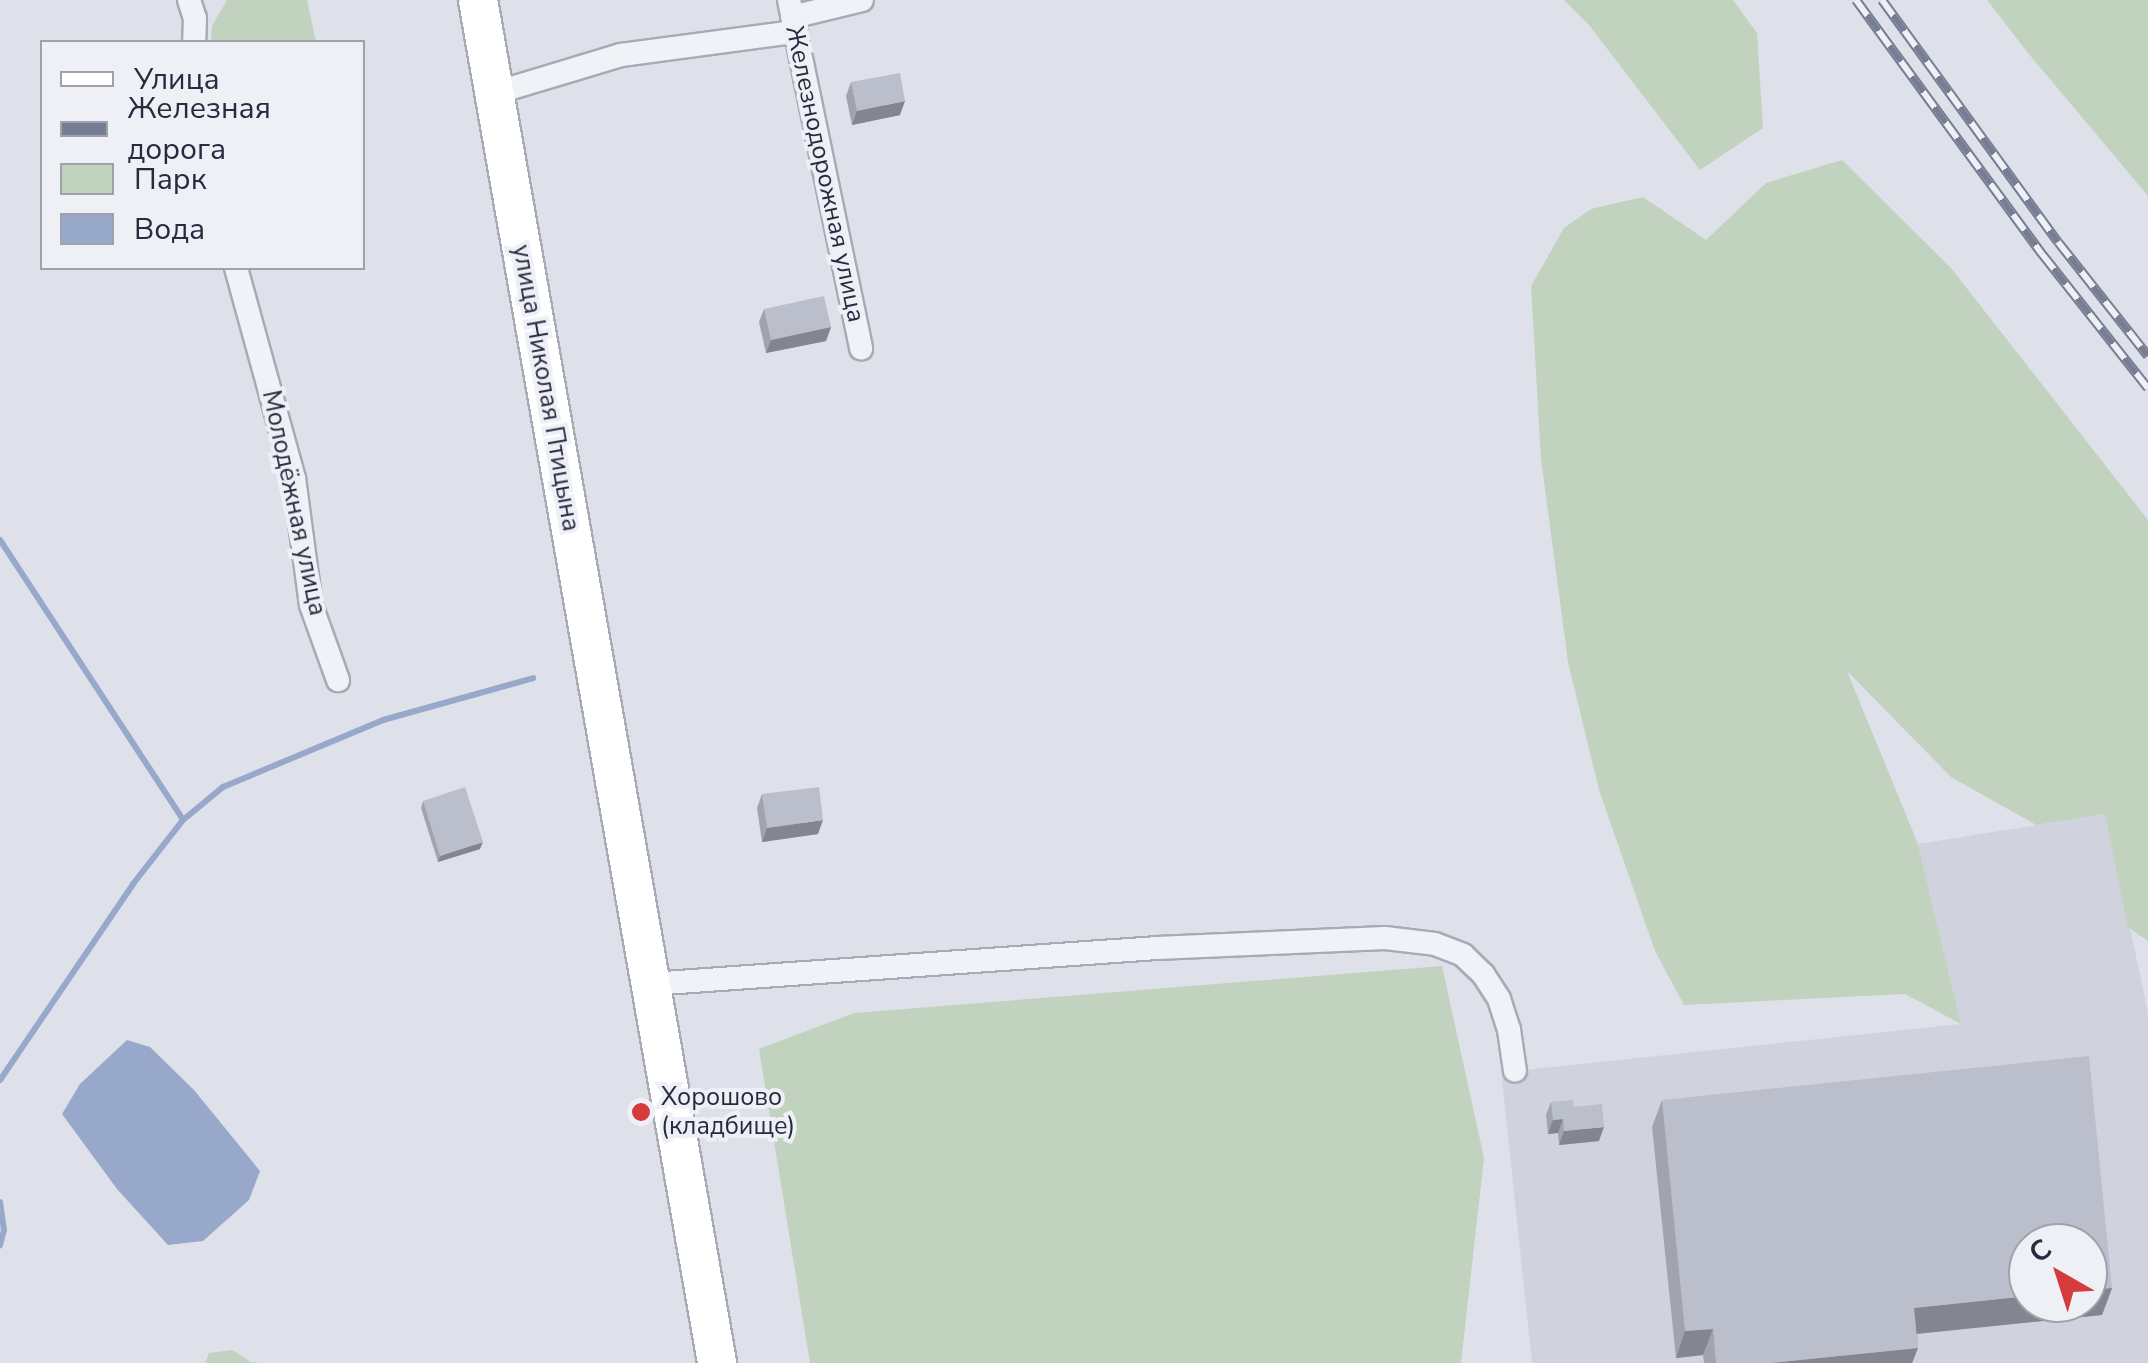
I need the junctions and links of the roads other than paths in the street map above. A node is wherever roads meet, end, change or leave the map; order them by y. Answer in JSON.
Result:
{"nodes":[{"id":1,"x":189,"y":0,"type":"edge"},
{"id":2,"x":478,"y":0,"type":"edge"},
{"id":3,"x":862,"y":0,"type":"edge"},
{"id":4,"x":792,"y":16,"type":"edge"},
{"id":5,"x":194,"y":40,"type":"edge"},
{"id":6,"x":495,"y":93,"type":"junction"},
{"id":7,"x":237,"y":270,"type":"edge"},
{"id":8,"x":861,"y":348,"type":"dead end"},
{"id":9,"x":338,"y":680,"type":"dead end"},
{"id":10,"x":650,"y":984,"type":"junction"},
{"id":11,"x":1514,"y":1071,"type":"dead end"},
{"id":12,"x":717,"y":1363,"type":"edge"}],
"edges":[{"from":1,"to":5,"type":"street"},
{"from":2,"to":6,"type":"main road","name":"улица Николая Птицына"},
{"from":3,"to":4,"type":"street"},
{"from":4,"to":6,"type":"street"},
{"from":4,"to":8,"type":"street","name":"Железнодорожная улица"},
{"from":6,"to":10,"type":"main road","name":"улица Николая Птицына"},
{"from":7,"to":9,"type":"street","name":"Молодёжная улица"},
{"from":10,"to":11,"type":"street"},
{"from":10,"to":12,"type":"main road","name":"улица Николая Птицына"}]}
